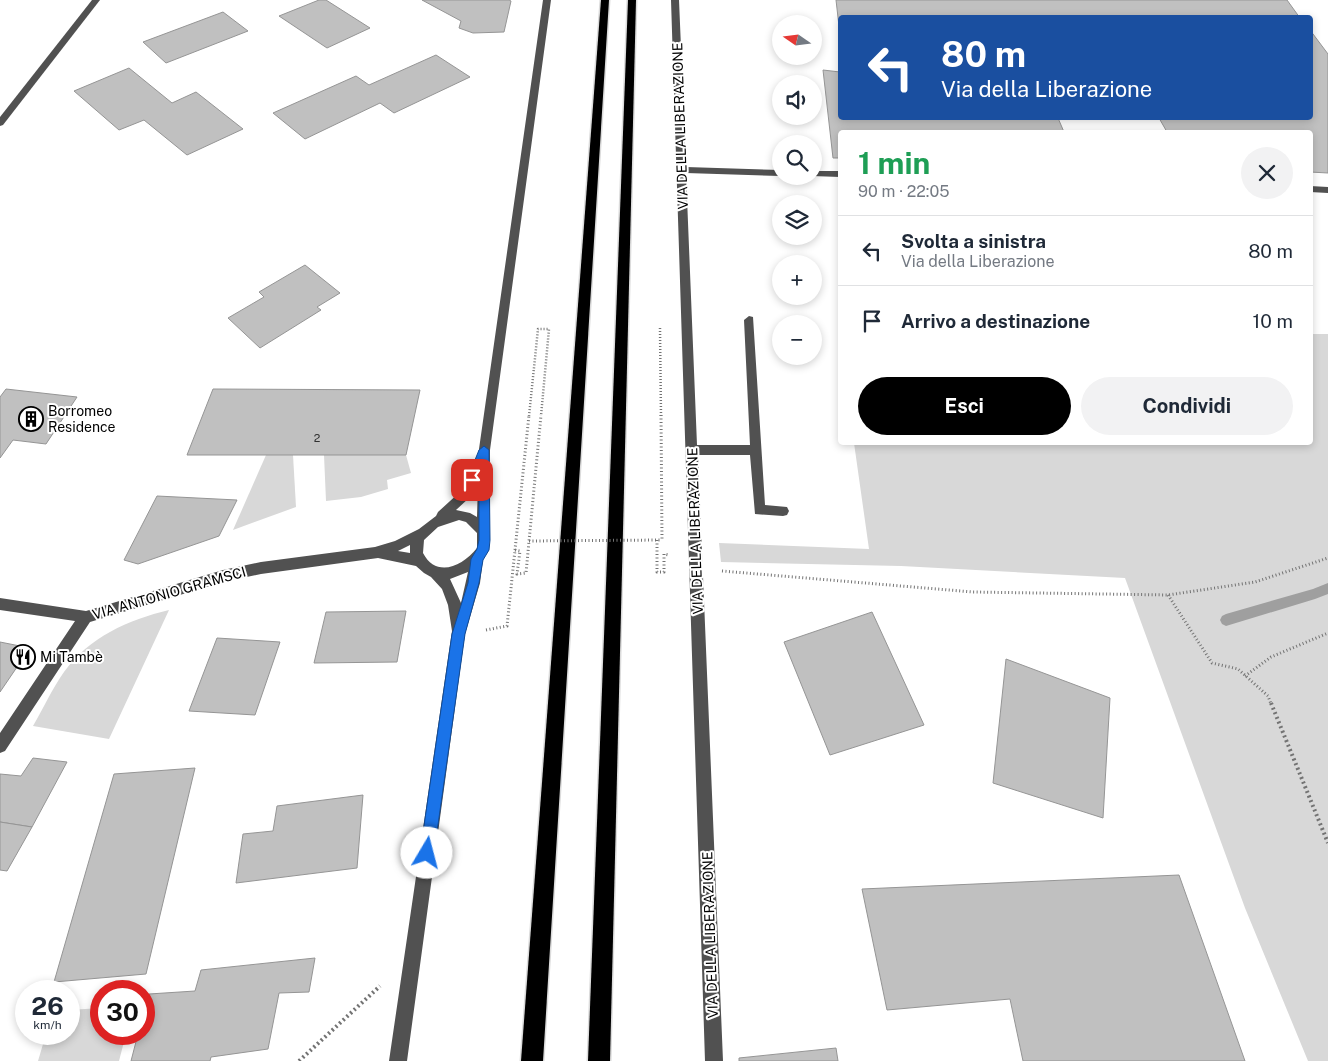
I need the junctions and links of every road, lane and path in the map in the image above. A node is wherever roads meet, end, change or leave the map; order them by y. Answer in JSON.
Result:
{"nodes":[{"id":1,"x":96,"y":0,"type":"edge"},
{"id":2,"x":547,"y":0,"type":"edge"},
{"id":3,"x":604,"y":0,"type":"edge"},
{"id":4,"x":632,"y":0,"type":"edge"},
{"id":5,"x":675,"y":0,"type":"edge"},
{"id":6,"x":0,"y":123,"type":"edge"},
{"id":7,"x":682,"y":170,"type":"junction"},
{"id":8,"x":772,"y":173,"type":"edge"},
{"id":9,"x":822,"y":174,"type":"edge"},
{"id":10,"x":838,"y":174,"type":"edge"},
{"id":11,"x":1313,"y":189,"type":"edge"},
{"id":12,"x":1328,"y":190,"type":"edge"},
{"id":13,"x":749,"y":320,"type":"dead end"},
{"id":14,"x":660,"y":324,"type":"dead end"},
{"id":15,"x":484,"y":450,"type":"junction"},
{"id":16,"x":692,"y":450,"type":"junction"},
{"id":17,"x":756,"y":450,"type":"junction"},
{"id":18,"x":782,"y":511,"type":"dead end"},
{"id":19,"x":438,"y":519,"type":"junction"},
{"id":20,"x":483,"y":531,"type":"junction"},
{"id":21,"x":421,"y":533,"type":"junction"},
{"id":22,"x":657,"y":540,"type":"junction"},
{"id":23,"x":514,"y":550,"type":"dead end"},
{"id":24,"x":375,"y":553,"type":"junction"},
{"id":25,"x":664,"y":554,"type":"dead end"},
{"id":26,"x":1328,"y":558,"type":"edge"},
{"id":27,"x":477,"y":559,"type":"junction"},
{"id":28,"x":420,"y":561,"type":"junction"},
{"id":29,"x":696,"y":569,"type":"junction"},
{"id":30,"x":436,"y":573,"type":"junction"},
{"id":31,"x":1168,"y":595,"type":"junction"},
{"id":32,"x":0,"y":604,"type":"edge"},
{"id":33,"x":86,"y":617,"type":"junction"},
{"id":34,"x":458,"y":634,"type":"junction"},
{"id":35,"x":1328,"y":634,"type":"edge"},
{"id":36,"x":1245,"y":676,"type":"junction"},
{"id":37,"x":0,"y":746,"type":"edge"},
{"id":38,"x":1328,"y":843,"type":"edge"},
{"id":39,"x":413,"y":957,"type":"junction"},
{"id":40,"x":299,"y":1061,"type":"edge"},
{"id":41,"x":398,"y":1061,"type":"edge"},
{"id":42,"x":532,"y":1061,"type":"edge"},
{"id":43,"x":599,"y":1061,"type":"edge"},
{"id":44,"x":714,"y":1061,"type":"edge"}],
"edges":[{"from":1,"to":6,"type":"street"},
{"from":2,"to":15,"type":"street"},
{"from":3,"to":42,"type":"highway"},
{"from":4,"to":43,"type":"highway"},
{"from":5,"to":7,"type":"street","name":"VIA DELLA LIBERAZIONE"},
{"from":7,"to":8,"type":"street"},
{"from":7,"to":16,"type":"street","name":"VIA DELLA LIBERAZIONE"},
{"from":9,"to":10,"type":"street"},
{"from":11,"to":12,"type":"street"},
{"from":13,"to":17,"type":"street"},
{"from":14,"to":22,"type":"path","bridge":true},
{"from":15,"to":19,"type":"street"},
{"from":15,"to":20,"type":"street"},
{"from":16,"to":17,"type":"street"},
{"from":16,"to":29,"type":"street","name":"VIA DELLA LIBERAZIONE"},
{"from":17,"to":18,"type":"street"},
{"from":19,"to":20,"type":"street"},
{"from":19,"to":21,"type":"street"},
{"from":20,"to":27,"type":"street"},
{"from":21,"to":24,"type":"street","name":"VIA ANTONIO GRAMSCI"},
{"from":21,"to":28,"type":"street"},
{"from":22,"to":23,"type":"path","bridge":true},
{"from":22,"to":25,"type":"path"},
{"from":24,"to":28,"type":"street","name":"VIA ANTONIO GRAMSCI"},
{"from":24,"to":33,"type":"street","name":"VIA ANTONIO GRAMSCI"},
{"from":26,"to":31,"type":"path"},
{"from":27,"to":30,"type":"street"},
{"from":27,"to":34,"type":"street"},
{"from":28,"to":30,"type":"street"},
{"from":29,"to":31,"type":"path"},
{"from":29,"to":44,"type":"street","name":"VIA DELLA LIBERAZIONE"},
{"from":30,"to":34,"type":"street"},
{"from":31,"to":36,"type":"path"},
{"from":32,"to":33,"type":"street"},
{"from":33,"to":37,"type":"street","name":"VIA ANTONIO GRAMSCI"},
{"from":34,"to":39,"type":"street"},
{"from":35,"to":36,"type":"path"},
{"from":36,"to":38,"type":"path"},
{"from":39,"to":40,"type":"path"},
{"from":39,"to":41,"type":"street"}]}
